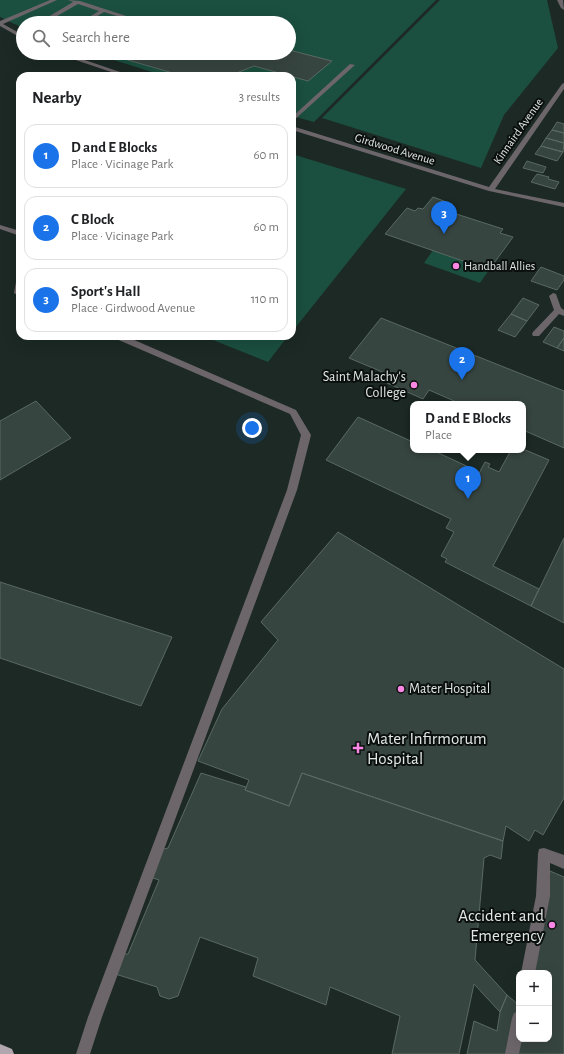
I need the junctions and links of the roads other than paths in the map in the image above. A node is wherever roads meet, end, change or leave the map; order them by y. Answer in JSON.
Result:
{"nodes":[{"id":1,"x":54,"y":0,"type":"edge"},
{"id":2,"x":72,"y":0,"type":"edge"},
{"id":3,"x":560,"y":0,"type":"edge"},
{"id":4,"x":78,"y":2,"type":"junction"},
{"id":5,"x":564,"y":8,"type":"edge"},
{"id":6,"x":104,"y":10,"type":"junction"},
{"id":7,"x":18,"y":16,"type":"edge"},
{"id":8,"x":53,"y":16,"type":"edge"},
{"id":9,"x":94,"y":16,"type":"edge"},
{"id":10,"x":123,"y":16,"type":"edge"},
{"id":11,"x":16,"y":17,"type":"edge"},
{"id":12,"x":0,"y":23,"type":"edge"},
{"id":13,"x":16,"y":33,"type":"edge"},
{"id":14,"x":80,"y":60,"type":"edge"},
{"id":15,"x":352,"y":65,"type":"dead end"},
{"id":16,"x":117,"y":72,"type":"edge"},
{"id":17,"x":564,"y":85,"type":"edge"},
{"id":18,"x":296,"y":116,"type":"edge"},
{"id":19,"x":296,"y":129,"type":"edge"},
{"id":20,"x":491,"y":190,"type":"junction"},
{"id":21,"x":564,"y":206,"type":"edge"},
{"id":22,"x":0,"y":227,"type":"edge"},
{"id":23,"x":16,"y":233,"type":"edge"},
{"id":24,"x":553,"y":296,"type":"dead end"},
{"id":25,"x":561,"y":312,"type":"edge"},
{"id":26,"x":536,"y":334,"type":"dead end"},
{"id":27,"x":126,"y":340,"type":"edge"},
{"id":28,"x":564,"y":862,"type":"edge"},
{"id":29,"x":529,"y":970,"type":"edge"},
{"id":30,"x":516,"y":1033,"type":"edge"},
{"id":31,"x":0,"y":1051,"type":"edge"},
{"id":32,"x":7,"y":1054,"type":"edge"},
{"id":33,"x":83,"y":1054,"type":"edge"},
{"id":34,"x":512,"y":1054,"type":"edge"}],
"edges":[{"from":1,"to":7,"type":"street"},
{"from":2,"to":4,"type":"street"},
{"from":3,"to":5,"type":"street"},
{"from":4,"to":6,"type":"street"},
{"from":4,"to":8,"type":"street"},
{"from":6,"to":9,"type":"street"},
{"from":6,"to":10,"type":"street"},
{"from":11,"to":12,"type":"street"},
{"from":12,"to":13,"type":"street"},
{"from":14,"to":16,"type":"street"},
{"from":15,"to":18,"type":"street"},
{"from":17,"to":20,"type":"street","name":"Kinnaird Avenue"},
{"from":19,"to":20,"type":"street","name":"Girdwood Avenue"},
{"from":20,"to":21,"type":"street","name":"Girdwood Avenue"},
{"from":22,"to":23,"type":"street"},
{"from":24,"to":25,"type":"street"},
{"from":25,"to":26,"type":"street"},
{"from":27,"to":33,"type":"street"},
{"from":28,"to":29,"type":"street"},
{"from":30,"to":34,"type":"street"},
{"from":31,"to":32,"type":"main road"}]}
